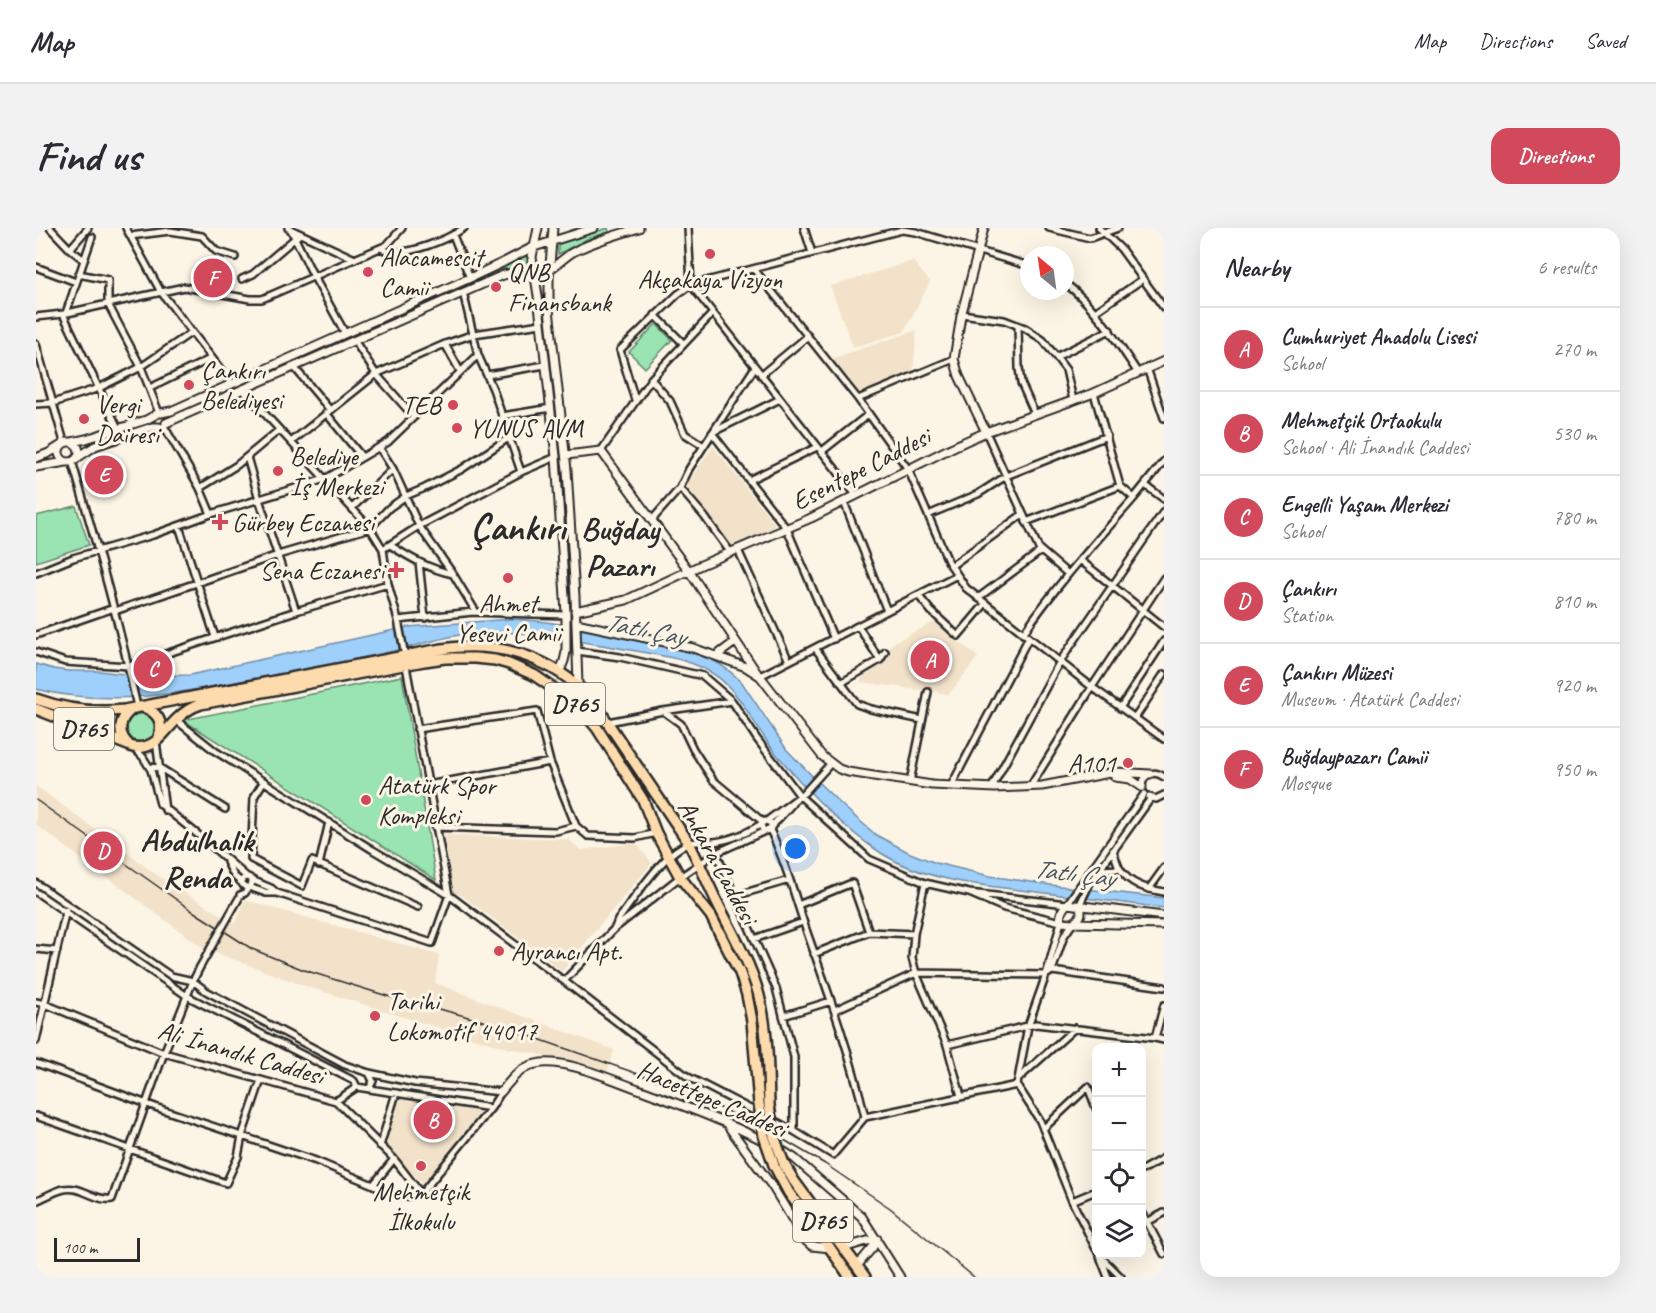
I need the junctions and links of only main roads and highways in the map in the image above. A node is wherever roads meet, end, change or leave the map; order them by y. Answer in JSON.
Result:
{"nodes":[{"id":1,"x":405,"y":658,"type":"junction"},
{"id":2,"x":36,"y":699,"type":"edge"},
{"id":3,"x":137,"y":706,"type":"junction"},
{"id":4,"x":36,"y":709,"type":"edge"},
{"id":5,"x":156,"y":741,"type":"junction"},
{"id":6,"x":133,"y":747,"type":"junction"},
{"id":7,"x":779,"y":1164,"type":"junction"},
{"id":8,"x":850,"y":1277,"type":"edge"},
{"id":9,"x":865,"y":1277,"type":"edge"}],
"edges":[{"from":1,"to":3,"type":"highway","number":"D765"},
{"from":1,"to":5,"type":"highway","number":"D765"},
{"from":1,"to":7,"type":"highway","number":"D765","bridge":true},
{"from":1,"to":7,"type":"highway","name":"Ankara Caddesi","number":"D765","bridge":true},
{"from":2,"to":3,"type":"highway","number":"D765"},
{"from":3,"to":5,"type":"highway"},
{"from":3,"to":6,"type":"highway"},
{"from":4,"to":6,"type":"highway","number":"D765"},
{"from":5,"to":6,"type":"highway"},
{"from":7,"to":8,"type":"highway","number":"D765"},
{"from":7,"to":9,"type":"highway","number":"D765"}]}
